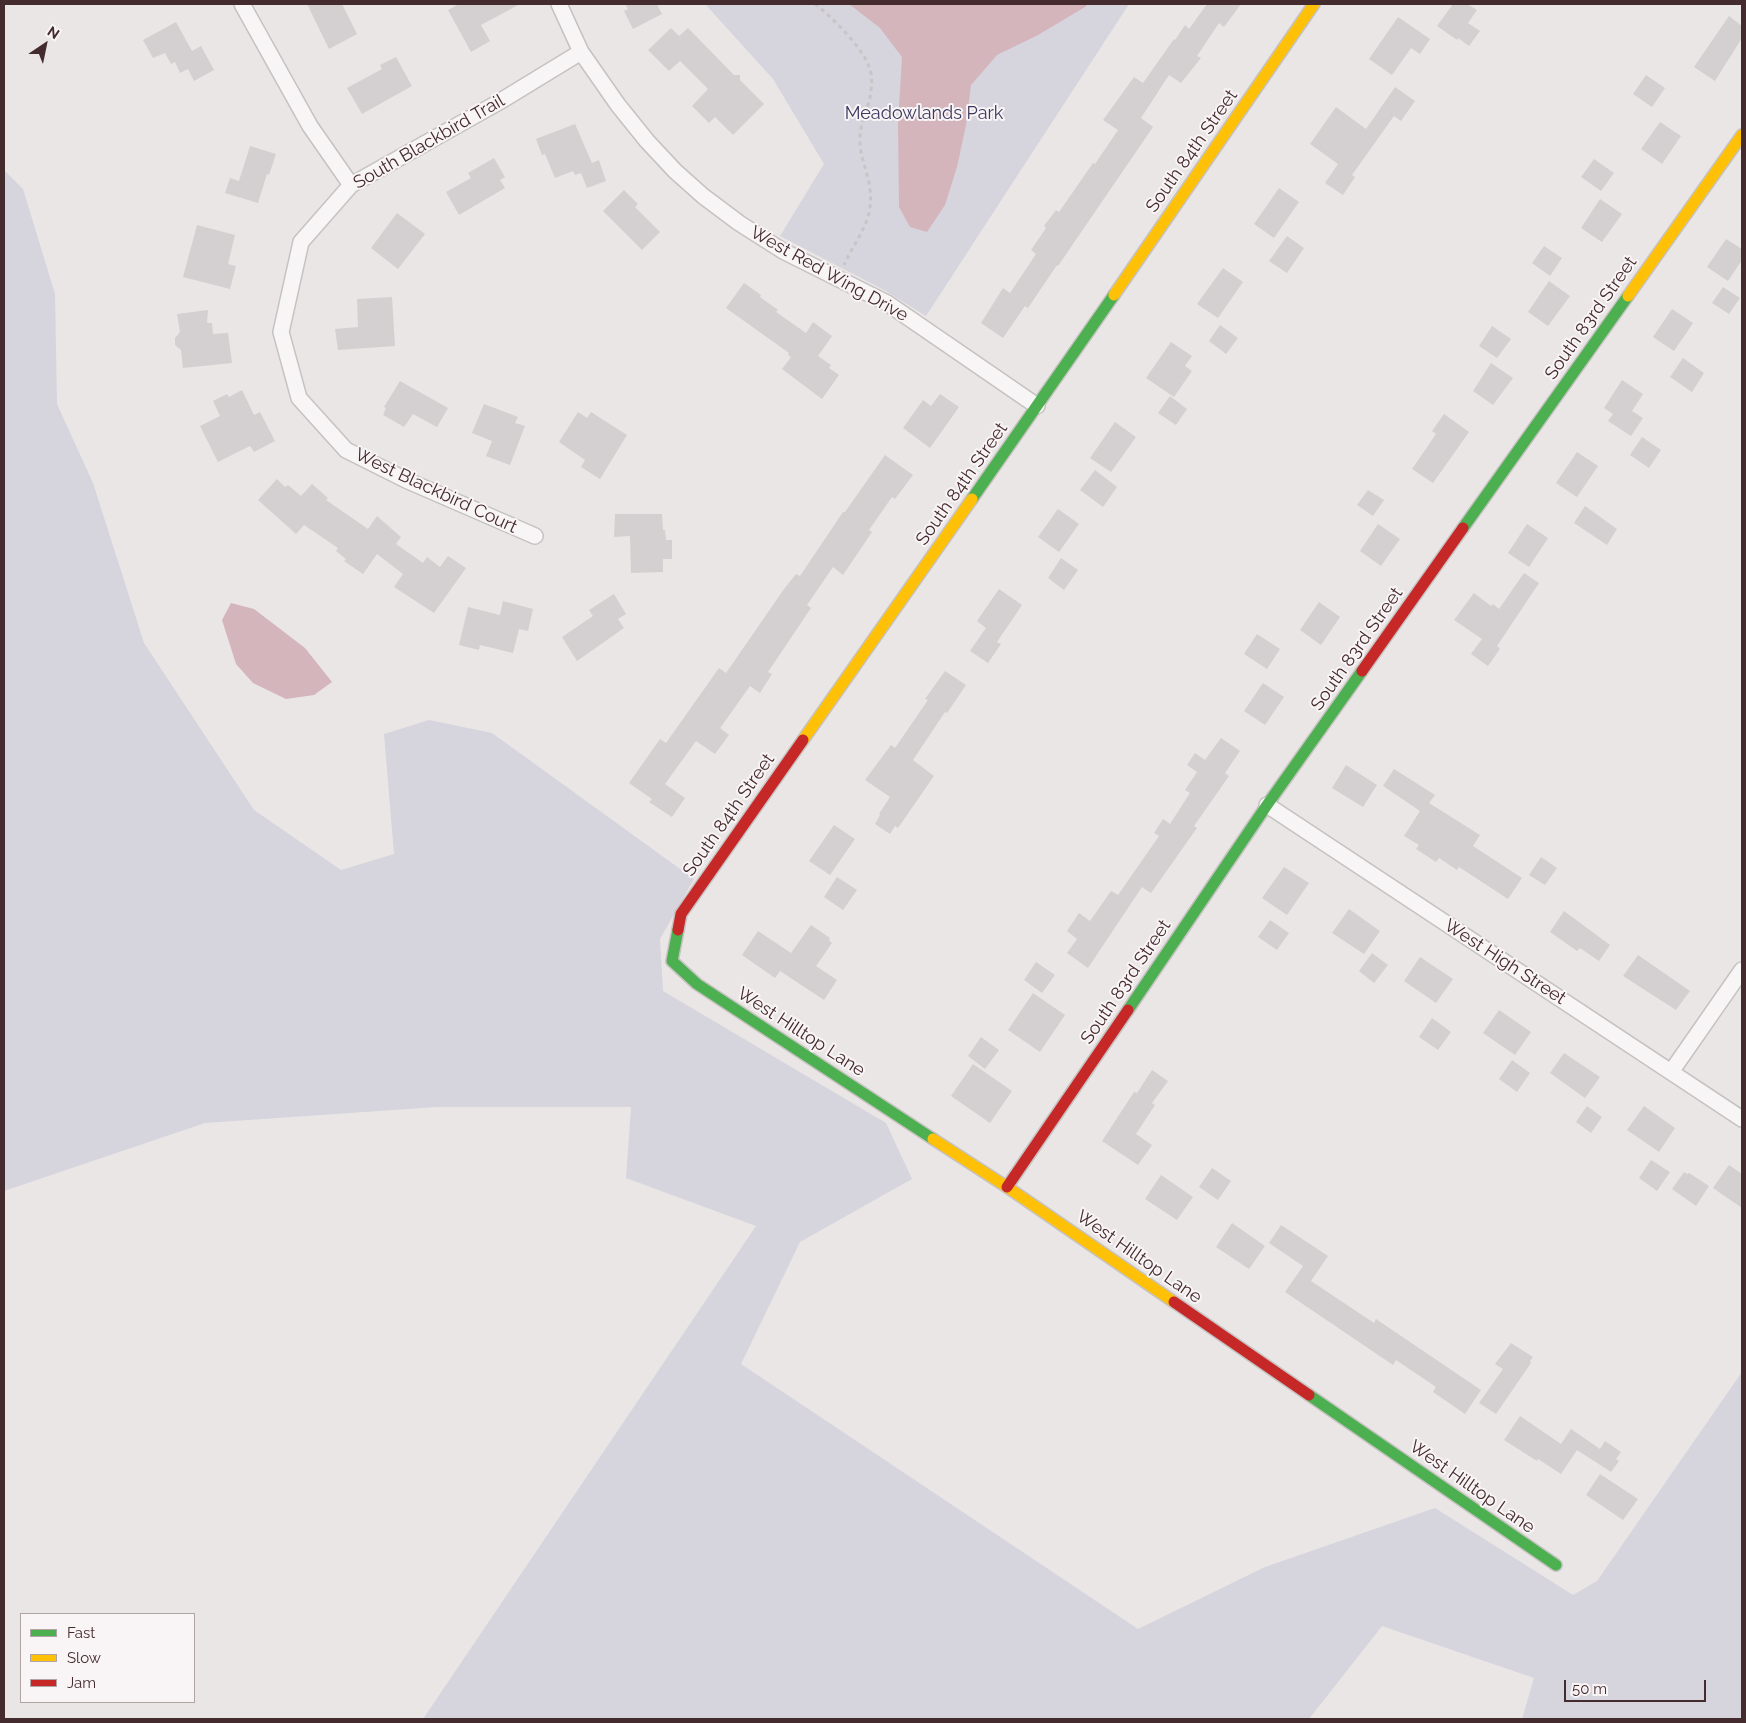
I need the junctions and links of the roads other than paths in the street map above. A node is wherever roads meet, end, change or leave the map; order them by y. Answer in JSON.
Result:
{"nodes":[{"id":1,"x":242,"y":4,"type":"edge"},
{"id":2,"x":559,"y":4,"type":"edge"},
{"id":3,"x":1314,"y":4,"type":"edge"},
{"id":4,"x":581,"y":52,"type":"junction"},
{"id":5,"x":1742,"y":134,"type":"edge"},
{"id":6,"x":351,"y":185,"type":"junction"},
{"id":7,"x":299,"y":398,"type":"joint"},
{"id":8,"x":1037,"y":406,"type":"junction"},
{"id":9,"x":535,"y":536,"type":"dead end"},
{"id":10,"x":1267,"y":805,"type":"junction"},
{"id":11,"x":1742,"y":970,"type":"edge"},
{"id":12,"x":697,"y":984,"type":"joint"},
{"id":13,"x":1671,"y":1072,"type":"junction"},
{"id":14,"x":1742,"y":1119,"type":"edge"},
{"id":15,"x":1007,"y":1187,"type":"junction"},
{"id":16,"x":1556,"y":1565,"type":"dead end"}],
"edges":[{"from":1,"to":6,"type":"street"},
{"from":2,"to":4,"type":"street","name":"West Red Wing Drive"},
{"from":3,"to":8,"type":"street","name":"South 84th Street"},
{"from":4,"to":6,"type":"street","name":"South Blackbird Trail"},
{"from":4,"to":8,"type":"street","name":"West Red Wing Drive"},
{"from":5,"to":10,"type":"street","name":"South 83rd Street"},
{"from":6,"to":7,"type":"street","name":"South Blackbird Trail"},
{"from":7,"to":9,"type":"street","name":"West Blackbird Court"},
{"from":8,"to":12,"type":"street","name":"South 84th Street"},
{"from":10,"to":13,"type":"street","name":"West High Street"},
{"from":10,"to":15,"type":"street","name":"South 83rd Street"},
{"from":11,"to":13,"type":"street"},
{"from":12,"to":15,"type":"street","name":"West Hilltop Lane"},
{"from":13,"to":14,"type":"street","name":"West High Street"},
{"from":15,"to":16,"type":"street","name":"West Hilltop Lane"}]}
